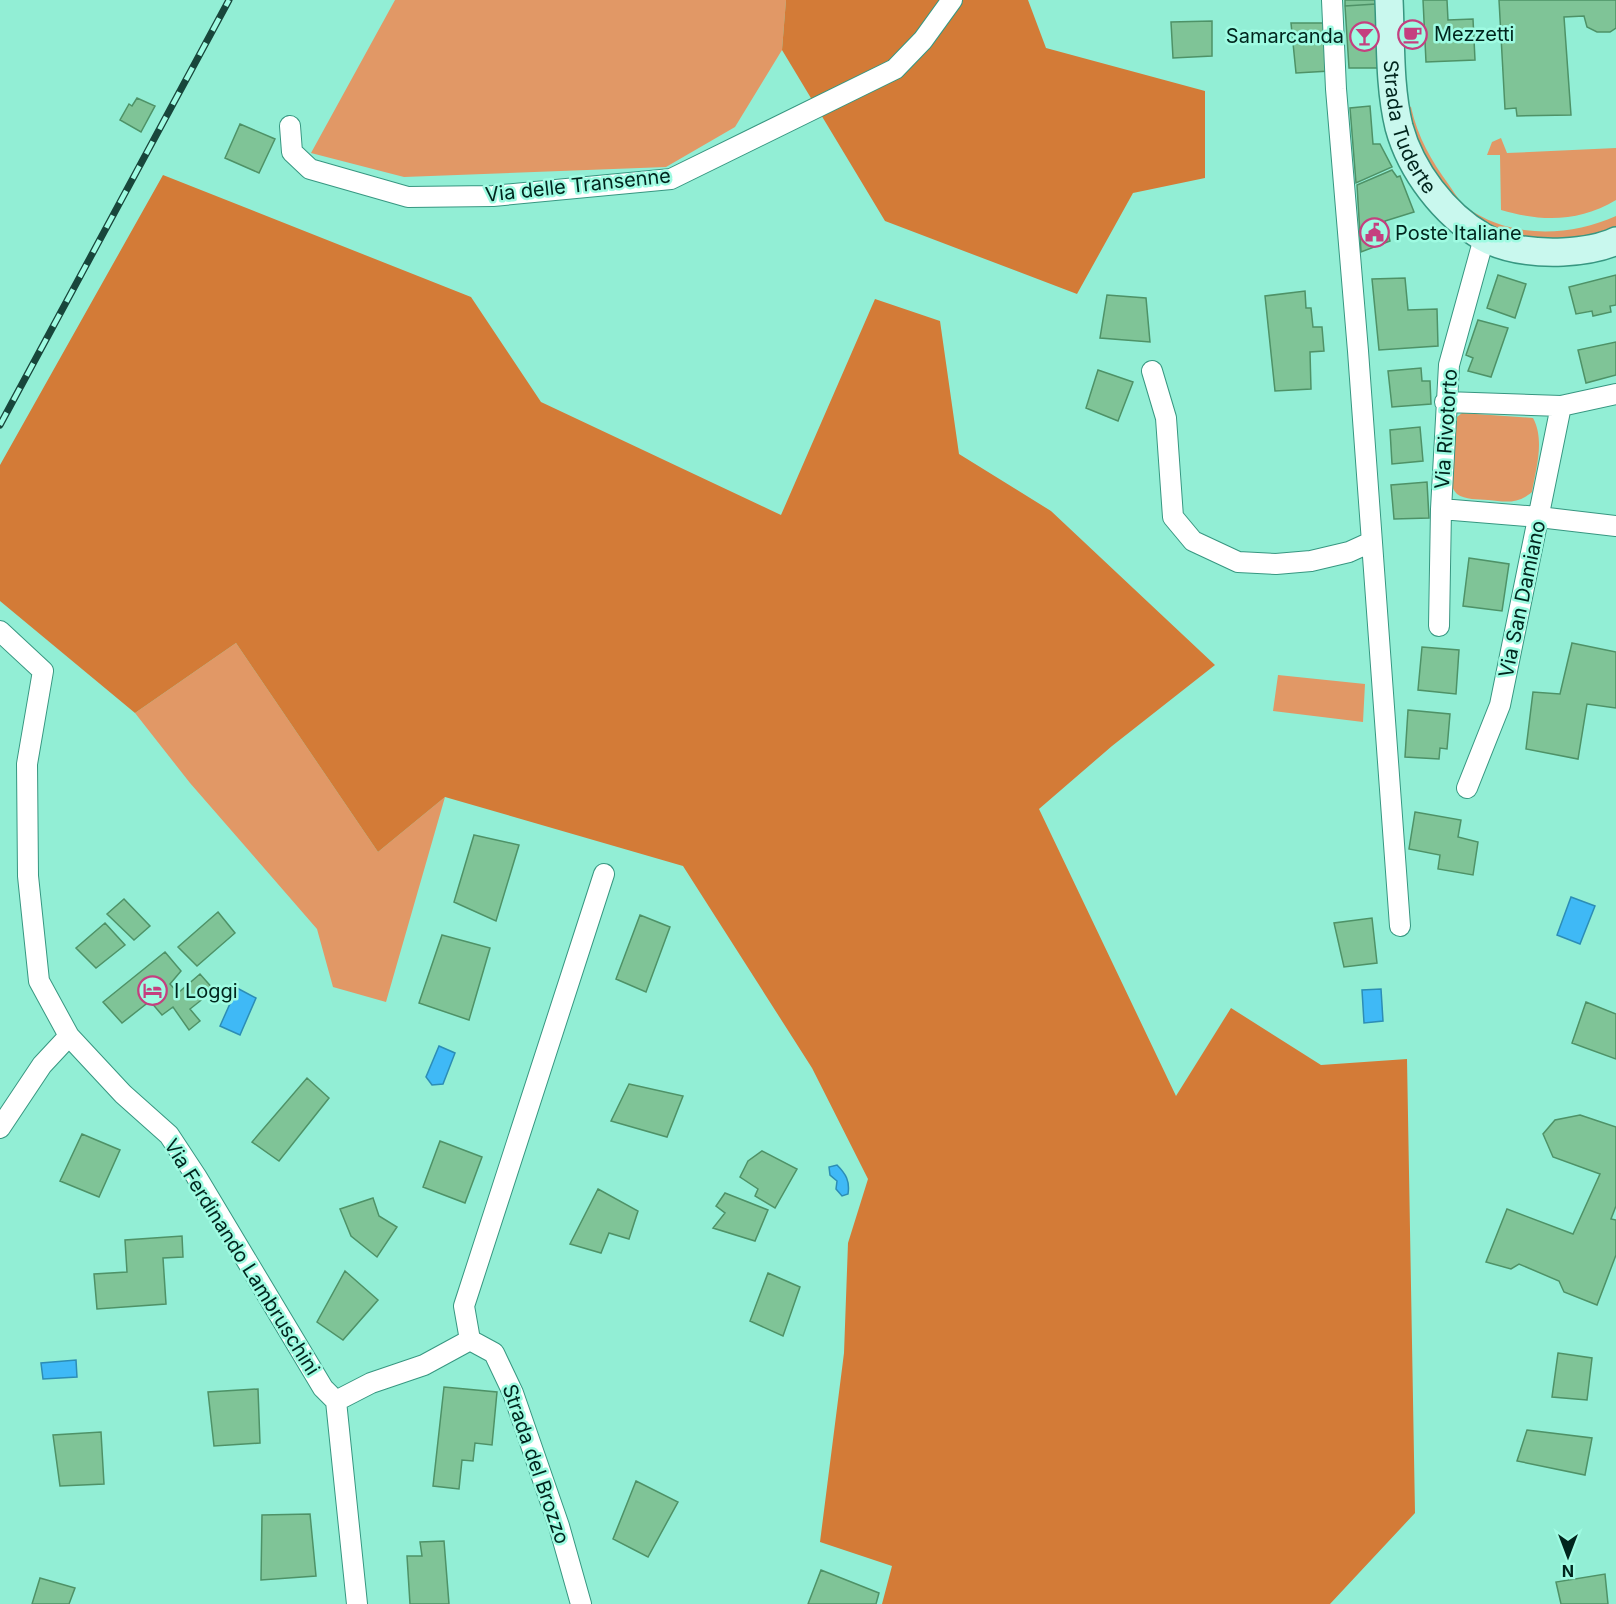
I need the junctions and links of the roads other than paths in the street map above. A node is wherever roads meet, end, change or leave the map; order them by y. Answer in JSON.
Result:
{"nodes":[{"id":1,"x":952,"y":0,"type":"edge"},
{"id":2,"x":1332,"y":0,"type":"edge"},
{"id":3,"x":1389,"y":0,"type":"edge"},
{"id":4,"x":290,"y":126,"type":"dead end"},
{"id":5,"x":1484,"y":238,"type":"junction"},
{"id":6,"x":1616,"y":241,"type":"edge"},
{"id":7,"x":1152,"y":371,"type":"dead end"},
{"id":8,"x":1616,"y":394,"type":"edge"},
{"id":9,"x":1445,"y":402,"type":"junction"},
{"id":10,"x":1561,"y":406,"type":"junction"},
{"id":11,"x":1441,"y":509,"type":"junction"},
{"id":12,"x":1539,"y":517,"type":"junction"},
{"id":13,"x":1616,"y":526,"type":"edge"},
{"id":14,"x":1371,"y":542,"type":"junction"},
{"id":15,"x":1439,"y":626,"type":"dead end"},
{"id":16,"x":0,"y":631,"type":"edge"},
{"id":17,"x":1467,"y":788,"type":"dead end"},
{"id":18,"x":604,"y":874,"type":"dead end"},
{"id":19,"x":1400,"y":926,"type":"dead end"},
{"id":20,"x":69,"y":1036,"type":"junction"},
{"id":21,"x":0,"y":1128,"type":"edge"},
{"id":22,"x":470,"y":1340,"type":"junction"},
{"id":23,"x":336,"y":1401,"type":"junction"},
{"id":24,"x":357,"y":1604,"type":"edge"},
{"id":25,"x":580,"y":1604,"type":"edge"}],
"edges":[{"from":1,"to":4,"type":"street","name":"Via delle Transenne"},
{"from":2,"to":14,"type":"street"},
{"from":3,"to":5,"type":"main road","name":"Strada Tuderte"},
{"from":5,"to":6,"type":"main road","name":"Strada Tuderte"},
{"from":5,"to":9,"type":"street","name":"Via Rivotorto"},
{"from":7,"to":14,"type":"street"},
{"from":8,"to":10,"type":"street"},
{"from":9,"to":10,"type":"street"},
{"from":9,"to":11,"type":"street","name":"Via Rivotorto"},
{"from":10,"to":12,"type":"street","name":"Via San Damiano"},
{"from":11,"to":12,"type":"street"},
{"from":11,"to":15,"type":"street","name":"Via Rivotorto"},
{"from":12,"to":13,"type":"street"},
{"from":12,"to":17,"type":"street","name":"Via San Damiano"},
{"from":14,"to":19,"type":"street"},
{"from":16,"to":20,"type":"street","name":"Via Ferdinando Lambruschini"},
{"from":18,"to":22,"type":"street"},
{"from":20,"to":21,"type":"street"},
{"from":20,"to":23,"type":"street","name":"Via Ferdinando Lambruschini"},
{"from":22,"to":23,"type":"street"},
{"from":22,"to":25,"type":"street","name":"Strada del Brozzo"},
{"from":23,"to":24,"type":"street"}]}
